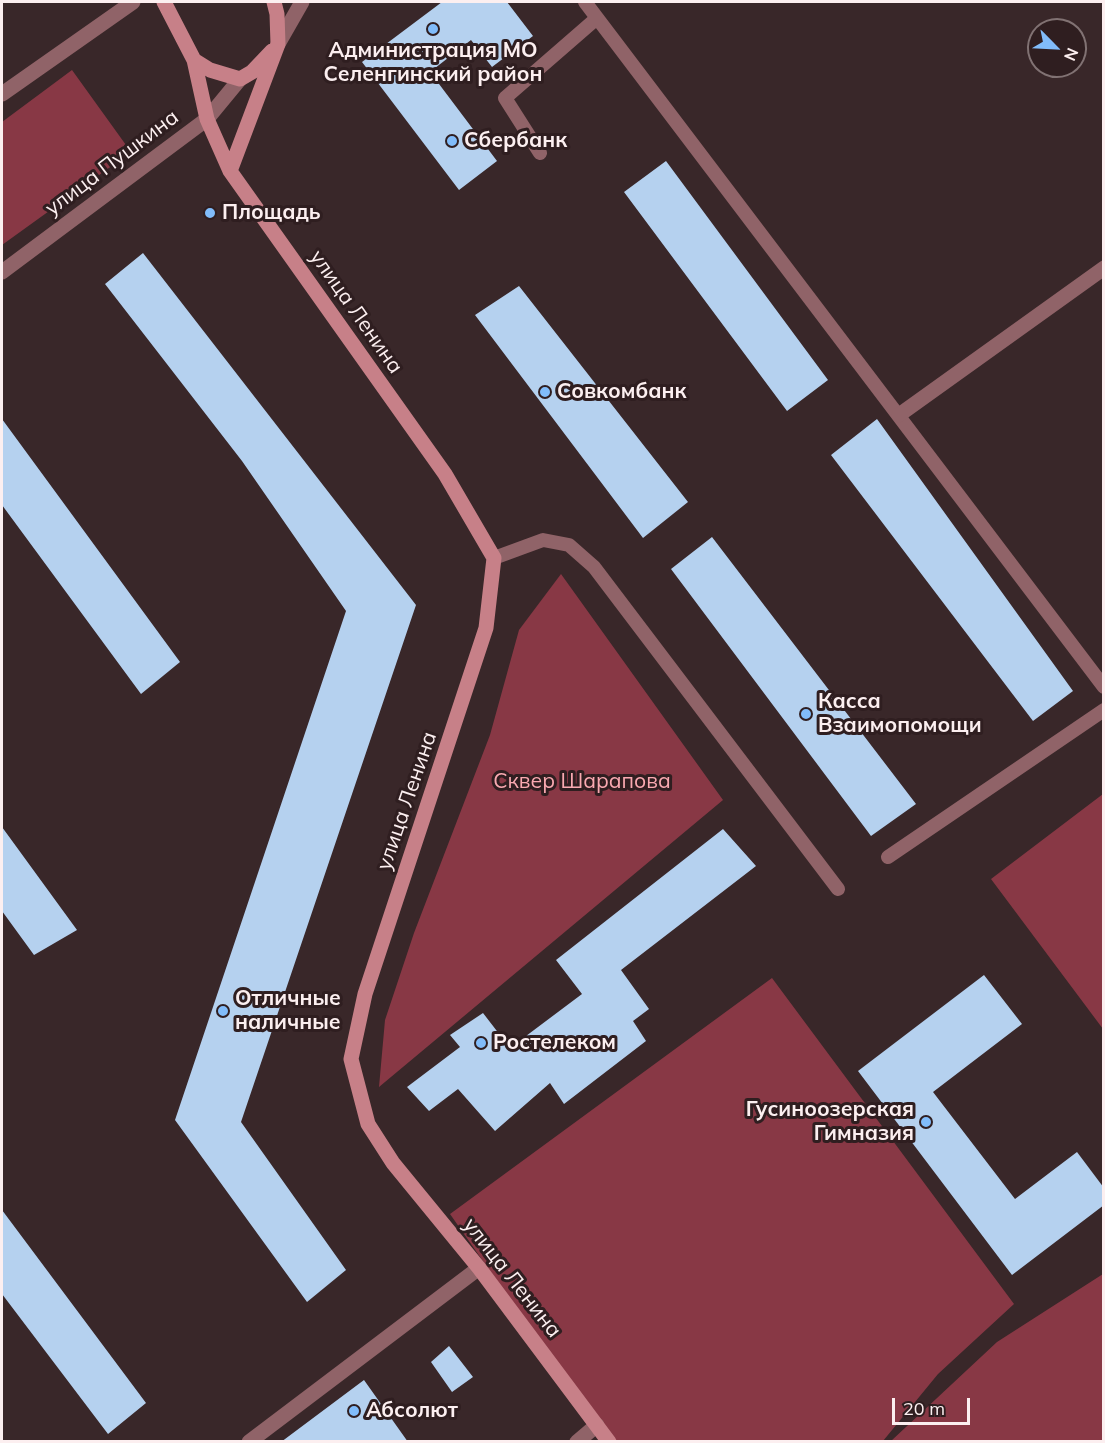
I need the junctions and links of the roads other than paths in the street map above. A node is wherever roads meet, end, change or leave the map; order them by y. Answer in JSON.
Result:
{"nodes":[{"id":1,"x":133,"y":2,"type":"edge"},
{"id":2,"x":274,"y":2,"type":"edge"},
{"id":3,"x":302,"y":2,"type":"edge"},
{"id":4,"x":585,"y":2,"type":"edge"},
{"id":5,"x":168,"y":6,"type":"edge"},
{"id":6,"x":597,"y":18,"type":"junction"},
{"id":7,"x":278,"y":44,"type":"junction"},
{"id":8,"x":194,"y":60,"type":"junction"},
{"id":9,"x":240,"y":79,"type":"junction"},
{"id":10,"x":2,"y":94,"type":"edge"},
{"id":11,"x":207,"y":119,"type":"junction"},
{"id":12,"x":540,"y":153,"type":"dead end"},
{"id":13,"x":231,"y":171,"type":"junction"},
{"id":14,"x":1104,"y":268,"type":"edge"},
{"id":15,"x":2,"y":272,"type":"edge"},
{"id":16,"x":899,"y":415,"type":"junction"},
{"id":17,"x":494,"y":558,"type":"junction"},
{"id":18,"x":1104,"y":687,"type":"edge"},
{"id":19,"x":1104,"y":710,"type":"edge"},
{"id":20,"x":888,"y":857,"type":"dead end"},
{"id":21,"x":838,"y":889,"type":"dead end"},
{"id":22,"x":479,"y":1268,"type":"junction"},
{"id":23,"x":597,"y":1425,"type":"junction"},
{"id":24,"x":249,"y":1442,"type":"edge"},
{"id":25,"x":577,"y":1442,"type":"edge"},
{"id":26,"x":609,"y":1442,"type":"edge"}],
"edges":[{"from":1,"to":10,"type":"street"},
{"from":2,"to":7,"type":"street"},
{"from":3,"to":7,"type":"street"},
{"from":4,"to":6,"type":"lane"},
{"from":5,"to":8,"type":"street","name":"улица Ленина"},
{"from":6,"to":12,"type":"lane"},
{"from":6,"to":16,"type":"lane"},
{"from":7,"to":9,"type":"street"},
{"from":7,"to":13,"type":"street"},
{"from":8,"to":9,"type":"street"},
{"from":8,"to":11,"type":"street","name":"улица Ленина"},
{"from":9,"to":11,"type":"street","name":"улица Пушкина"},
{"from":11,"to":13,"type":"street","name":"улица Ленина"},
{"from":11,"to":15,"type":"street","name":"улица Пушкина"},
{"from":13,"to":17,"type":"street","name":"улица Ленина"},
{"from":14,"to":16,"type":"street"},
{"from":16,"to":18,"type":"lane"},
{"from":17,"to":21,"type":"lane"},
{"from":17,"to":22,"type":"street","name":"улица Ленина"},
{"from":19,"to":20,"type":"lane"},
{"from":22,"to":23,"type":"street","name":"улица Ленина"},
{"from":22,"to":24,"type":"street"},
{"from":23,"to":25,"type":"street"},
{"from":23,"to":26,"type":"street","name":"улица Ленина"}]}
